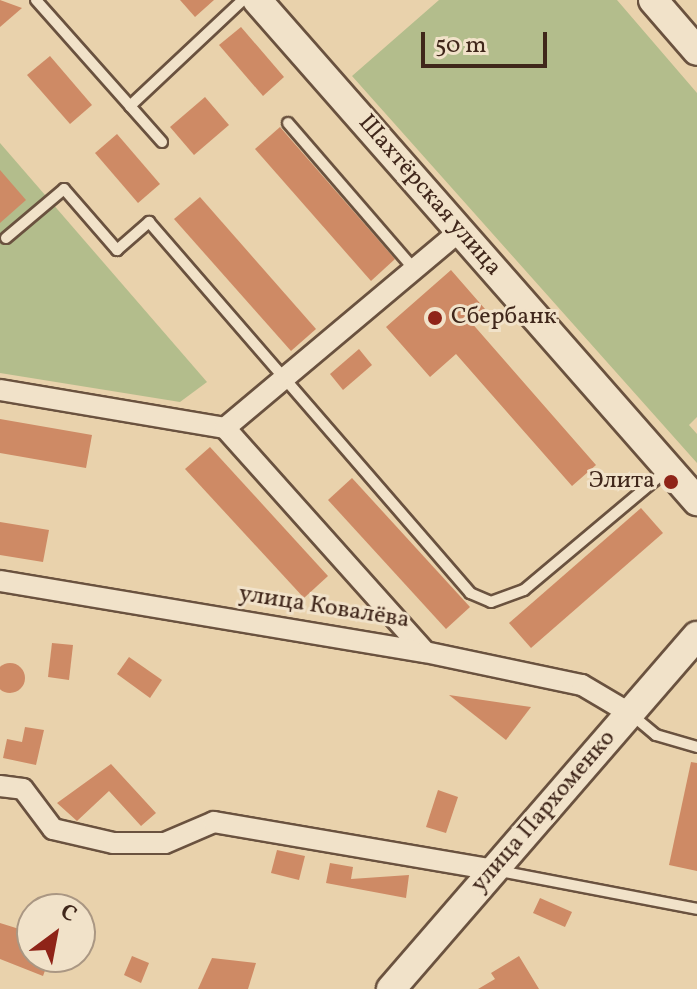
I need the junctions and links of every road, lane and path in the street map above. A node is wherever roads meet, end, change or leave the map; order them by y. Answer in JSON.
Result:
{"nodes":[{"id":1,"x":36,"y":0,"type":"edge"},
{"id":2,"x":243,"y":0,"type":"edge"},
{"id":3,"x":257,"y":0,"type":"edge"},
{"id":4,"x":653,"y":0,"type":"edge"},
{"id":5,"x":697,"y":51,"type":"edge"},
{"id":6,"x":130,"y":106,"type":"junction"},
{"id":7,"x":288,"y":123,"type":"dead end"},
{"id":8,"x":162,"y":142,"type":"dead end"},
{"id":9,"x":460,"y":231,"type":"junction"},
{"id":10,"x":6,"y":238,"type":"dead end"},
{"id":11,"x":415,"y":270,"type":"junction"},
{"id":12,"x":282,"y":377,"type":"junction"},
{"id":13,"x":0,"y":390,"type":"edge"},
{"id":14,"x":225,"y":428,"type":"junction"},
{"id":15,"x":668,"y":469,"type":"junction"},
{"id":16,"x":697,"y":501,"type":"edge"},
{"id":17,"x":0,"y":581,"type":"edge"},
{"id":18,"x":697,"y":636,"type":"edge"},
{"id":19,"x":425,"y":652,"type":"junction"},
{"id":20,"x":631,"y":714,"type":"junction"},
{"id":21,"x":697,"y":747,"type":"edge"},
{"id":22,"x":0,"y":786,"type":"edge"},
{"id":23,"x":494,"y":870,"type":"junction"},
{"id":24,"x":697,"y":909,"type":"edge"},
{"id":25,"x":391,"y":989,"type":"edge"}],
"edges":[{"from":1,"to":6,"type":"lane"},
{"from":2,"to":6,"type":"lane"},
{"from":3,"to":9,"type":"street","name":"Шахтёрская улица"},
{"from":4,"to":5,"type":"street"},
{"from":6,"to":8,"type":"lane"},
{"from":7,"to":11,"type":"lane"},
{"from":9,"to":11,"type":"street"},
{"from":9,"to":15,"type":"street","name":"Шахтёрская улица"},
{"from":10,"to":12,"type":"lane"},
{"from":11,"to":12,"type":"street"},
{"from":12,"to":14,"type":"street"},
{"from":12,"to":15,"type":"lane"},
{"from":13,"to":14,"type":"street"},
{"from":14,"to":19,"type":"street"},
{"from":15,"to":16,"type":"street","name":"Шахтёрская улица"},
{"from":17,"to":19,"type":"street","name":"улица Ковалёва"},
{"from":18,"to":20,"type":"street","name":"улица Пархоменко"},
{"from":19,"to":20,"type":"street","name":"улица Ковалёва"},
{"from":20,"to":21,"type":"lane"},
{"from":20,"to":23,"type":"street","name":"улица Пархоменко"},
{"from":22,"to":23,"type":"street"},
{"from":23,"to":24,"type":"lane"},
{"from":23,"to":25,"type":"street","name":"улица Пархоменко"}]}
